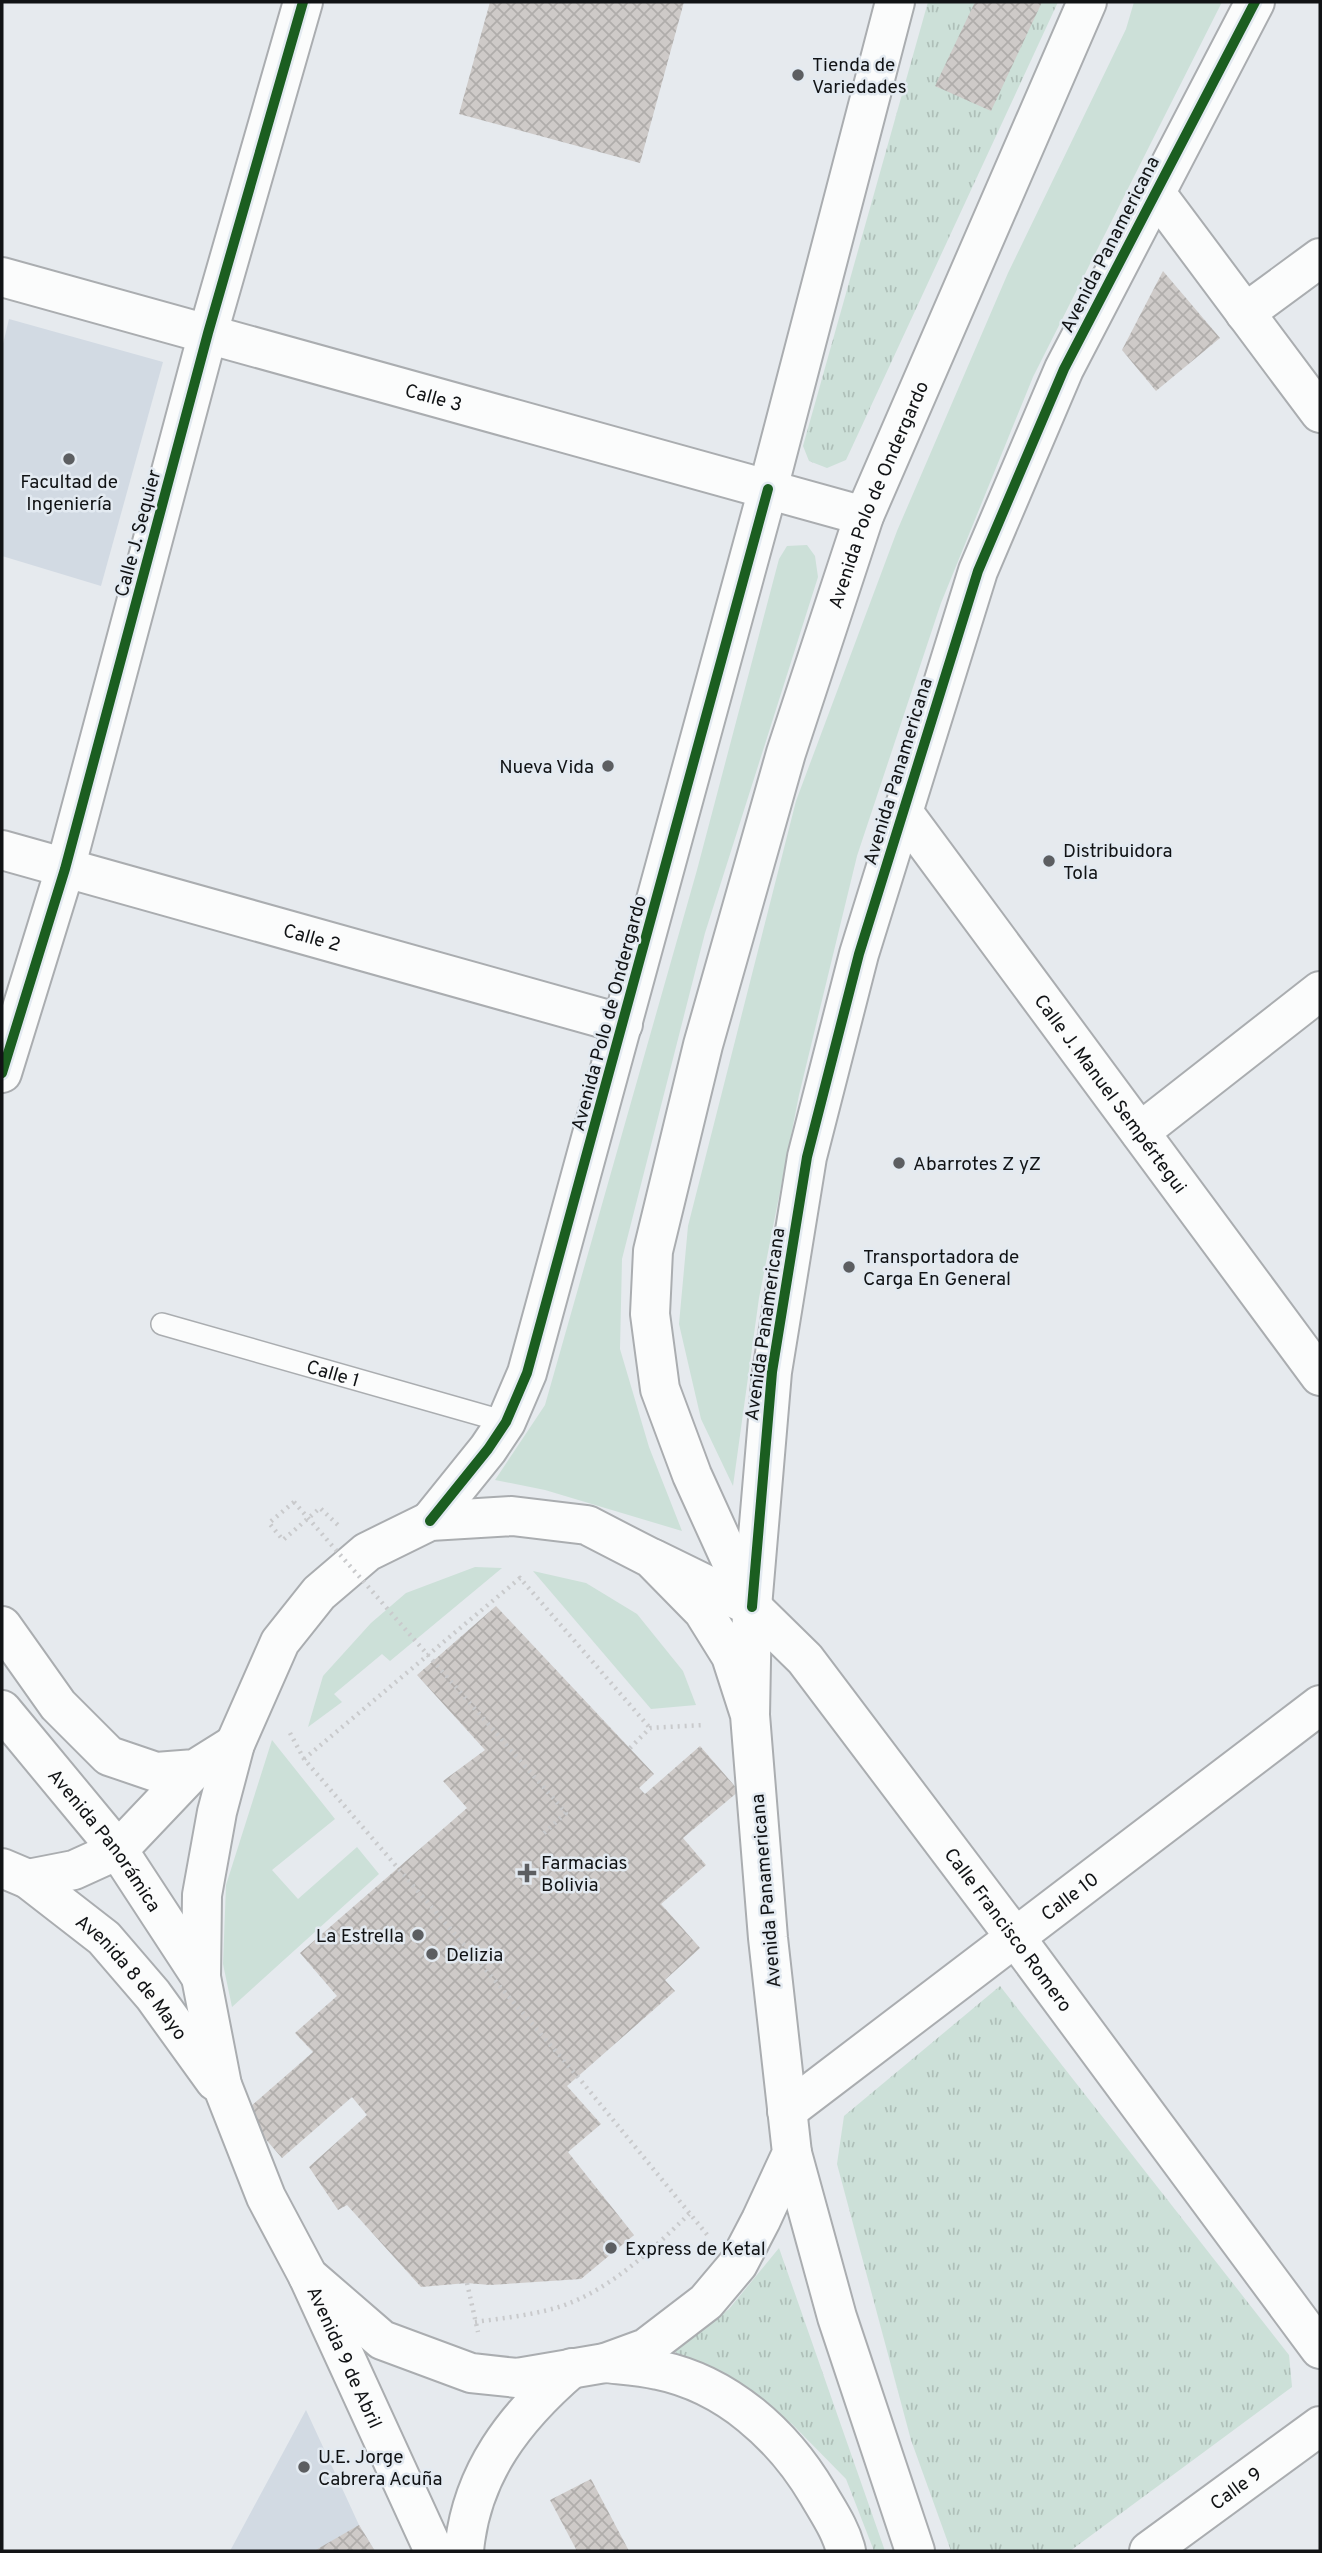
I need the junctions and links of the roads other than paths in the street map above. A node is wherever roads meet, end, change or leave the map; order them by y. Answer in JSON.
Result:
{"nodes":[{"id":1,"x":303,"y":2,"type":"edge"},
{"id":2,"x":895,"y":2,"type":"edge"},
{"id":3,"x":1087,"y":2,"type":"edge"},
{"id":4,"x":1255,"y":2,"type":"edge"},
{"id":5,"x":1155,"y":192,"type":"junction"},
{"id":6,"x":1320,"y":258,"type":"edge"},
{"id":7,"x":2,"y":277,"type":"edge"},
{"id":8,"x":1245,"y":313,"type":"junction"},
{"id":9,"x":208,"y":333,"type":"junction"},
{"id":10,"x":1320,"y":414,"type":"edge"},
{"id":11,"x":768,"y":489,"type":"junction"},
{"id":12,"x":864,"y":516,"type":"junction"},
{"id":13,"x":903,"y":812,"type":"junction"},
{"id":14,"x":2,"y":850,"type":"edge"},
{"id":15,"x":65,"y":869,"type":"junction"},
{"id":16,"x":1320,"y":991,"type":"edge"},
{"id":17,"x":623,"y":1024,"type":"junction"},
{"id":18,"x":2,"y":1073,"type":"edge"},
{"id":19,"x":1140,"y":1132,"type":"junction"},
{"id":20,"x":162,"y":1324,"type":"dead end"},
{"id":21,"x":1320,"y":1376,"type":"edge"},
{"id":22,"x":506,"y":1422,"type":"junction"},
{"id":23,"x":430,"y":1521,"type":"junction"},
{"id":24,"x":651,"y":1558,"type":"junction"},
{"id":25,"x":752,"y":1607,"type":"junction"},
{"id":26,"x":2,"y":1626,"type":"edge"},
{"id":27,"x":1320,"y":1705,"type":"edge"},
{"id":28,"x":2,"y":1710,"type":"edge"},
{"id":29,"x":750,"y":1715,"type":"junction"},
{"id":30,"x":235,"y":1744,"type":"junction"},
{"id":31,"x":195,"y":1769,"type":"junction"},
{"id":32,"x":118,"y":1850,"type":"junction"},
{"id":33,"x":15,"y":1873,"type":"edge"},
{"id":34,"x":1015,"y":1937,"type":"junction"},
{"id":35,"x":201,"y":1978,"type":"junction"},
{"id":36,"x":222,"y":2085,"type":"junction"},
{"id":37,"x":787,"y":2111,"type":"junction"},
{"id":38,"x":792,"y":2153,"type":"junction"},
{"id":39,"x":308,"y":2276,"type":"junction"},
{"id":40,"x":1320,"y":2349,"type":"edge"},
{"id":41,"x":589,"y":2365,"type":"junction"},
{"id":42,"x":1320,"y":2426,"type":"edge"},
{"id":43,"x":434,"y":2551,"type":"edge"},
{"id":44,"x":464,"y":2551,"type":"edge"},
{"id":45,"x":846,"y":2551,"type":"edge"},
{"id":46,"x":915,"y":2551,"type":"edge"},
{"id":47,"x":1149,"y":2551,"type":"edge"}],
"edges":[{"from":1,"to":9,"type":"street","name":"Calle J. Sequier"},
{"from":2,"to":11,"type":"street","name":"Avenida Polo de Ondergardo"},
{"from":3,"to":12,"type":"street","name":"Avenida Polo de Ondergardo"},
{"from":4,"to":5,"type":"street","name":"Avenida Panamericana"},
{"from":5,"to":8,"type":"street"},
{"from":5,"to":13,"type":"street","name":"Avenida Panamericana"},
{"from":6,"to":8,"type":"street"},
{"from":7,"to":9,"type":"street","name":"Calle 3"},
{"from":8,"to":10,"type":"street"},
{"from":9,"to":11,"type":"street","name":"Calle 3"},
{"from":9,"to":15,"type":"street","name":"Calle J. Sequier"},
{"from":11,"to":12,"type":"street","name":"Calle 3"},
{"from":11,"to":17,"type":"street","name":"Avenida Polo de Ondergardo"},
{"from":12,"to":25,"type":"street","name":"Avenida Polo de Ondergardo"},
{"from":13,"to":19,"type":"street","name":"Calle J. Manuel Sempértegui"},
{"from":13,"to":25,"type":"street","name":"Avenida Panamericana"},
{"from":14,"to":15,"type":"street","name":"Calle 2"},
{"from":15,"to":17,"type":"street","name":"Calle 2"},
{"from":15,"to":18,"type":"street","name":"Calle J. Sequier"},
{"from":16,"to":19,"type":"street"},
{"from":17,"to":22,"type":"street","name":"Avenida Polo de Ondergardo"},
{"from":19,"to":21,"type":"street","name":"Calle J. Manuel Sempértegui"},
{"from":20,"to":22,"type":"lane","name":"Calle 1"},
{"from":22,"to":23,"type":"street","name":"Avenida Polo de Ondergardo"},
{"from":23,"to":24,"type":"street","name":"Calle Francisco Romero"},
{"from":23,"to":30,"type":"street"},
{"from":24,"to":25,"type":"street","name":"Calle Francisco Romero"},
{"from":24,"to":29,"type":"street"},
{"from":25,"to":29,"type":"street","name":"Avenida Panamericana"},
{"from":25,"to":34,"type":"street","name":"Calle Francisco Romero"},
{"from":26,"to":31,"type":"street"},
{"from":27,"to":34,"type":"street","name":"Calle 10"},
{"from":28,"to":32,"type":"street","name":"Avenida Panorámica"},
{"from":29,"to":37,"type":"street","name":"Avenida Panamericana"},
{"from":30,"to":31,"type":"street"},
{"from":30,"to":35,"type":"street"},
{"from":31,"to":32,"type":"street","name":"Avenida 8 de Mayo"},
{"from":32,"to":33,"type":"street","name":"Avenida 8 de Mayo"},
{"from":32,"to":35,"type":"street","name":"Avenida Panorámica"},
{"from":33,"to":36,"type":"street","name":"Avenida 8 de Mayo"},
{"from":34,"to":37,"type":"street","name":"Calle 10"},
{"from":34,"to":40,"type":"street","name":"Calle Francisco Romero"},
{"from":35,"to":36,"type":"street"},
{"from":36,"to":39,"type":"street","name":"Avenida 9 de Abril"},
{"from":37,"to":38,"type":"street","name":"Avenida Panamericana"},
{"from":38,"to":41,"type":"street"},
{"from":38,"to":46,"type":"street","name":"Avenida Panamericana"},
{"from":39,"to":41,"type":"street"},
{"from":39,"to":43,"type":"street","name":"Avenida 9 de Abril"},
{"from":41,"to":44,"type":"street"},
{"from":41,"to":45,"type":"street"},
{"from":42,"to":47,"type":"street","name":"Calle 9"}]}
